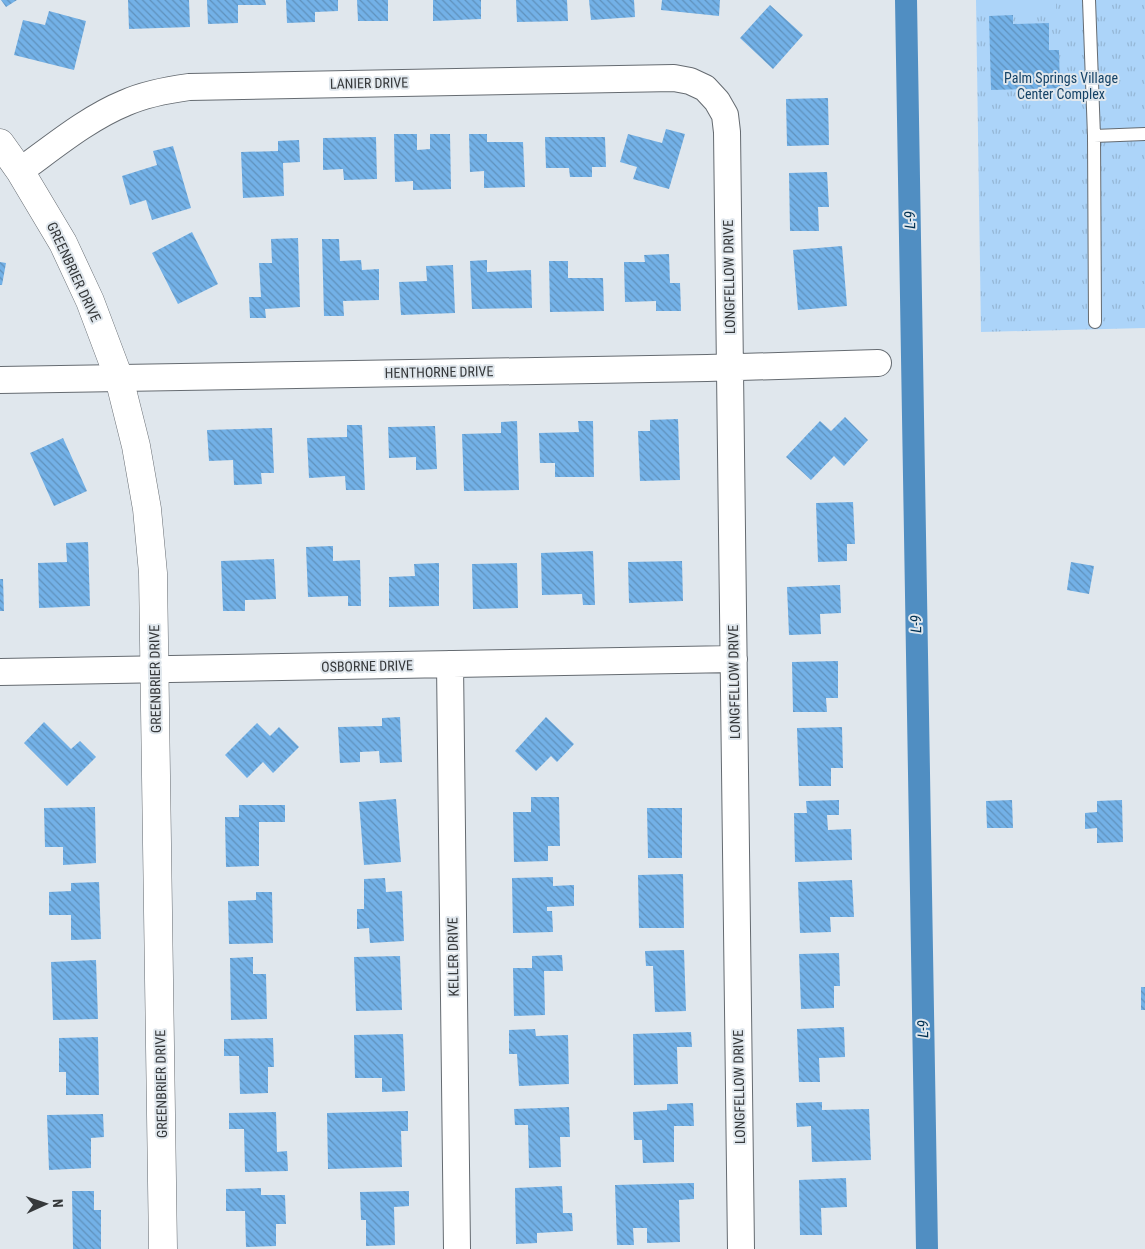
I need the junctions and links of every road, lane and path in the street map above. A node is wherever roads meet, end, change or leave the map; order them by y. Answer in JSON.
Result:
{"nodes":[{"id":1,"x":1089,"y":0,"type":"edge"},
{"id":2,"x":725,"y":115,"type":"joint"},
{"id":3,"x":1145,"y":134,"type":"edge"},
{"id":4,"x":1094,"y":136,"type":"junction"},
{"id":5,"x":0,"y":143,"type":"edge"},
{"id":6,"x":20,"y":171,"type":"junction"},
{"id":7,"x":1095,"y":322,"type":"dead end"},
{"id":8,"x":878,"y":363,"type":"dead end"},
{"id":9,"x":730,"y":367,"type":"junction"},
{"id":10,"x":118,"y":378,"type":"junction"},
{"id":11,"x":0,"y":380,"type":"edge"},
{"id":12,"x":734,"y":659,"type":"junction"},
{"id":13,"x":450,"y":664,"type":"junction"},
{"id":14,"x":155,"y":670,"type":"junction"},
{"id":15,"x":0,"y":672,"type":"edge"},
{"id":16,"x":163,"y":1249,"type":"edge"},
{"id":17,"x":457,"y":1249,"type":"edge"},
{"id":18,"x":741,"y":1249,"type":"edge"}],
"edges":[{"from":1,"to":4,"type":"lane"},
{"from":2,"to":6,"type":"street","name":"LANIER DRIVE"},
{"from":2,"to":9,"type":"street","name":"LONGFELLOW DRIVE"},
{"from":3,"to":4,"type":"lane"},
{"from":4,"to":7,"type":"lane"},
{"from":5,"to":6,"type":"street","name":"GREENBRIER DRIVE"},
{"from":6,"to":10,"type":"street","name":"GREENBRIER DRIVE"},
{"from":8,"to":9,"type":"street","name":"HENTHORNE DRIVE"},
{"from":9,"to":10,"type":"street","name":"HENTHORNE DRIVE"},
{"from":9,"to":12,"type":"street","name":"LONGFELLOW DRIVE"},
{"from":10,"to":11,"type":"street","name":"HENTHORNE DRIVE"},
{"from":10,"to":14,"type":"street","name":"GREENBRIER DRIVE"},
{"from":12,"to":13,"type":"street","name":"OSBORNE DRIVE"},
{"from":12,"to":18,"type":"street","name":"LONGFELLOW DRIVE"},
{"from":13,"to":14,"type":"street","name":"OSBORNE DRIVE"},
{"from":13,"to":17,"type":"street","name":"KELLER DRIVE"},
{"from":14,"to":15,"type":"street","name":"OSBORNE DRIVE"},
{"from":14,"to":16,"type":"street","name":"GREENBRIER DRIVE"}]}
